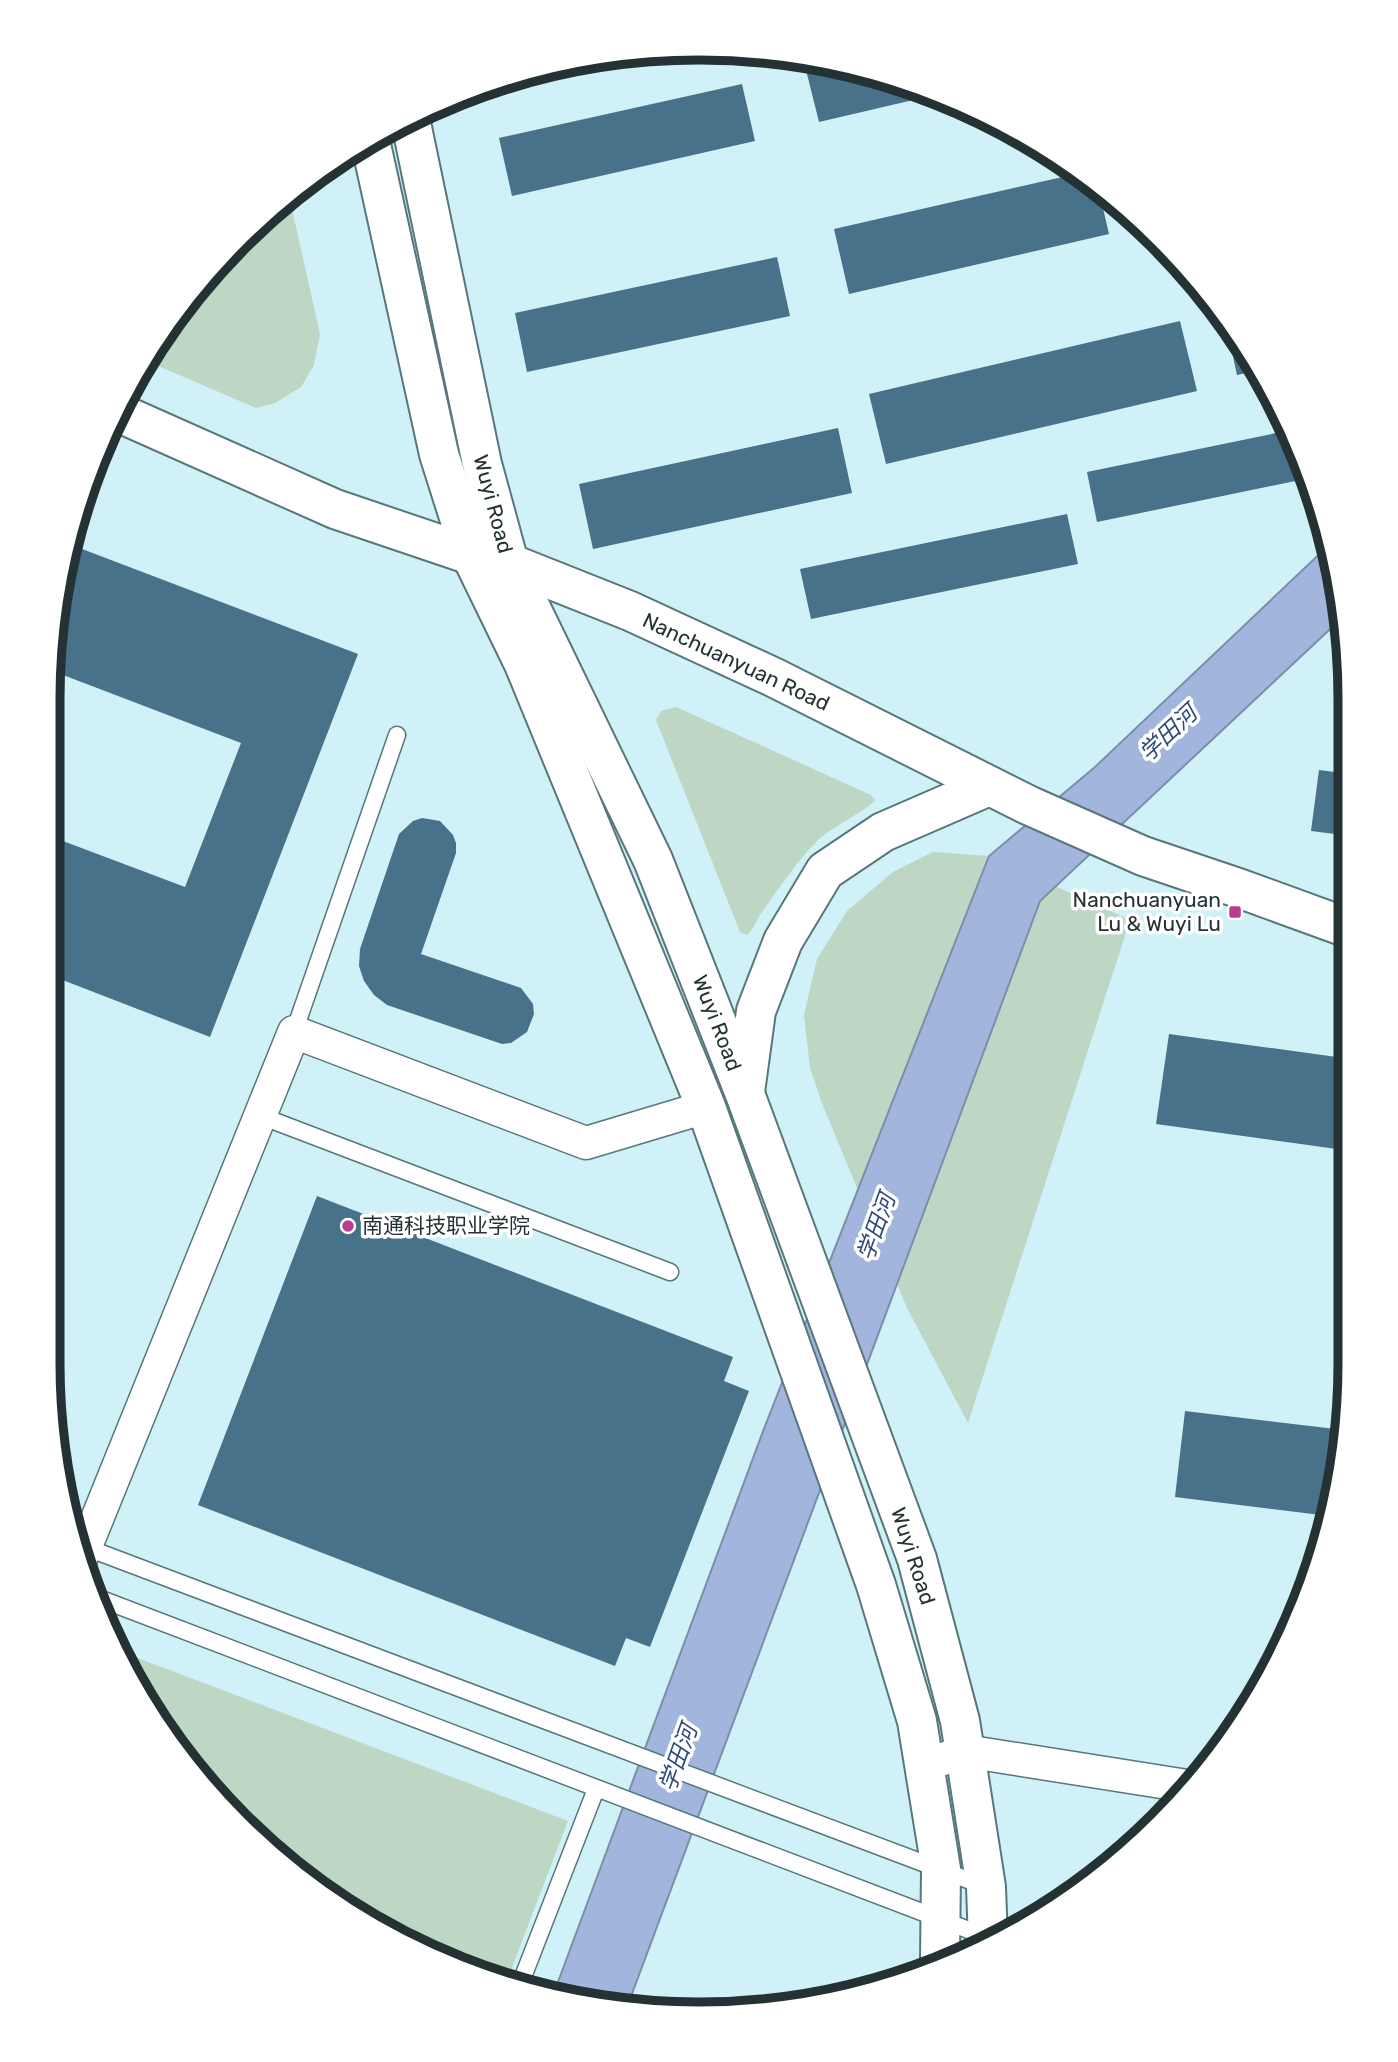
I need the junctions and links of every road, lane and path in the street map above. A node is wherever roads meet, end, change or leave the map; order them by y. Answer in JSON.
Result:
{"nodes":[{"id":1,"x":412,"y":127,"type":"edge"},
{"id":2,"x":372,"y":149,"type":"edge"},
{"id":3,"x":125,"y":416,"type":"edge"},
{"id":4,"x":471,"y":555,"type":"junction"},
{"id":5,"x":509,"y":563,"type":"junction"},
{"id":6,"x":397,"y":735,"type":"dead end"},
{"id":7,"x":989,"y":786,"type":"junction"},
{"id":8,"x":1338,"y":924,"type":"edge"},
{"id":9,"x":294,"y":1032,"type":"junction"},
{"id":10,"x":745,"y":1094,"type":"junction"},
{"id":11,"x":706,"y":1107,"type":"junction"},
{"id":12,"x":261,"y":1116,"type":"junction"},
{"id":13,"x":670,"y":1272,"type":"dead end"},
{"id":14,"x":86,"y":1546,"type":"edge"},
{"id":15,"x":89,"y":1556,"type":"edge"},
{"id":16,"x":105,"y":1601,"type":"edge"},
{"id":17,"x":965,"y":1751,"type":"junction"},
{"id":18,"x":924,"y":1766,"type":"junction"},
{"id":19,"x":1180,"y":1785,"type":"edge"},
{"id":20,"x":596,"y":1789,"type":"junction"},
{"id":21,"x":941,"y":1869,"type":"junction"},
{"id":22,"x":986,"y":1887,"type":"junction"},
{"id":23,"x":942,"y":1920,"type":"junction"},
{"id":24,"x":988,"y":1934,"type":"edge"},
{"id":25,"x":983,"y":1937,"type":"edge"},
{"id":26,"x":940,"y":1955,"type":"edge"},
{"id":27,"x":523,"y":1978,"type":"edge"}],
"edges":[{"from":1,"to":5,"type":"main road","name":"Wuyi Road"},
{"from":2,"to":4,"type":"main road","name":"Wuyi Road"},
{"from":3,"to":4,"type":"main road","name":"Nanchuanyuan Road"},
{"from":4,"to":5,"type":"main road","name":"Nanchuanyuan Road"},
{"from":4,"to":11,"type":"main road","name":"Wuyi Road"},
{"from":5,"to":7,"type":"main road","name":"Nanchuanyuan Road"},
{"from":5,"to":10,"type":"main road","name":"Wuyi Road"},
{"from":6,"to":9,"type":"lane"},
{"from":7,"to":8,"type":"main road","name":"Nanchuanyuan Road"},
{"from":7,"to":10,"type":"main road"},
{"from":9,"to":11,"type":"street"},
{"from":9,"to":12,"type":"street"},
{"from":10,"to":17,"type":"main road","name":"Wuyi Road"},
{"from":11,"to":18,"type":"main road","name":"Wuyi Road"},
{"from":12,"to":13,"type":"lane"},
{"from":12,"to":14,"type":"street"},
{"from":15,"to":21,"type":"lane"},
{"from":16,"to":20,"type":"lane"},
{"from":17,"to":18,"type":"street"},
{"from":17,"to":19,"type":"street"},
{"from":17,"to":22,"type":"main road","name":"Wuyi Road"},
{"from":18,"to":21,"type":"main road","name":"Wuyi Road"},
{"from":20,"to":23,"type":"lane"},
{"from":20,"to":27,"type":"lane"},
{"from":21,"to":22,"type":"lane"},
{"from":21,"to":23,"type":"main road","name":"Wuyi Road"},
{"from":22,"to":24,"type":"main road","name":"Wuyi Road"},
{"from":23,"to":25,"type":"lane"},
{"from":23,"to":26,"type":"main road","name":"Wuyi Road"}]}
